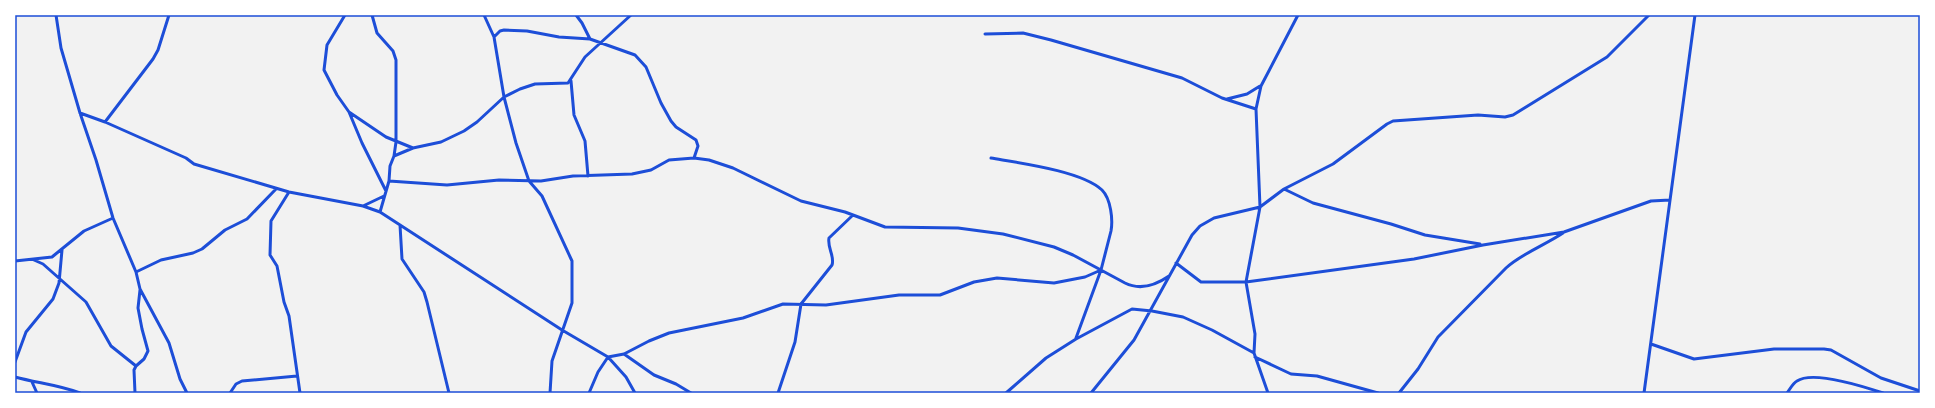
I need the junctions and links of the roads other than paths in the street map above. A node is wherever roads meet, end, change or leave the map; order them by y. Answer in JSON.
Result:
{"nodes":[{"id":1,"x":56,"y":15,"type":"edge"},
{"id":2,"x":169,"y":15,"type":"edge"},
{"id":3,"x":345,"y":15,"type":"edge"},
{"id":4,"x":372,"y":15,"type":"edge"},
{"id":5,"x":484,"y":15,"type":"edge"},
{"id":6,"x":576,"y":15,"type":"edge"},
{"id":7,"x":631,"y":15,"type":"edge"},
{"id":8,"x":1298,"y":15,"type":"edge"},
{"id":9,"x":1649,"y":15,"type":"edge"},
{"id":10,"x":1695,"y":15,"type":"edge"},
{"id":11,"x":985,"y":34,"type":"dead end"},
{"id":12,"x":494,"y":37,"type":"junction"},
{"id":13,"x":590,"y":39,"type":"junction"},
{"id":14,"x":600,"y":42,"type":"junction"},
{"id":15,"x":571,"y":81,"type":"junction"},
{"id":16,"x":1261,"y":86,"type":"junction"},
{"id":17,"x":504,"y":97,"type":"junction"},
{"id":18,"x":1227,"y":99,"type":"junction"},
{"id":19,"x":1256,"y":109,"type":"junction"},
{"id":20,"x":349,"y":112,"type":"junction"},
{"id":21,"x":80,"y":113,"type":"junction"},
{"id":22,"x":105,"y":122,"type":"junction"},
{"id":23,"x":396,"y":142,"type":"junction"},
{"id":24,"x":413,"y":148,"type":"junction"},
{"id":25,"x":394,"y":156,"type":"junction"},
{"id":26,"x":694,"y":158,"type":"junction"},
{"id":27,"x":991,"y":158,"type":"dead end"},
{"id":28,"x":588,"y":176,"type":"junction"},
{"id":29,"x":388,"y":181,"type":"junction"},
{"id":30,"x":529,"y":181,"type":"junction"},
{"id":31,"x":276,"y":189,"type":"junction"},
{"id":32,"x":1284,"y":189,"type":"junction"},
{"id":33,"x":386,"y":191,"type":"junction"},
{"id":34,"x":289,"y":192,"type":"junction"},
{"id":35,"x":384,"y":196,"type":"junction"},
{"id":36,"x":1670,"y":200,"type":"junction"},
{"id":37,"x":363,"y":206,"type":"junction"},
{"id":38,"x":1260,"y":207,"type":"junction"},
{"id":39,"x":380,"y":212,"type":"junction"},
{"id":40,"x":853,"y":215,"type":"junction"},
{"id":41,"x":112,"y":218,"type":"junction"},
{"id":42,"x":400,"y":225,"type":"junction"},
{"id":43,"x":1564,"y":232,"type":"junction"},
{"id":44,"x":1483,"y":244,"type":"junction"},
{"id":45,"x":62,"y":250,"type":"junction"},
{"id":46,"x":34,"y":260,"type":"junction"},
{"id":47,"x":15,"y":261,"type":"edge"},
{"id":48,"x":1176,"y":263,"type":"junction"},
{"id":49,"x":1101,"y":270,"type":"junction"},
{"id":50,"x":136,"y":272,"type":"junction"},
{"id":51,"x":1169,"y":276,"type":"junction"},
{"id":52,"x":59,"y":278,"type":"junction"},
{"id":53,"x":1246,"y":282,"type":"junction"},
{"id":54,"x":140,"y":290,"type":"junction"},
{"id":55,"x":801,"y":304,"type":"junction"},
{"id":56,"x":1152,"y":311,"type":"junction"},
{"id":57,"x":562,"y":330,"type":"junction"},
{"id":58,"x":1076,"y":338,"type":"junction"},
{"id":59,"x":1651,"y":344,"type":"junction"},
{"id":60,"x":1254,"y":353,"type":"junction"},
{"id":61,"x":624,"y":354,"type":"junction"},
{"id":62,"x":608,"y":357,"type":"junction"},
{"id":63,"x":1255,"y":357,"type":"junction"},
{"id":64,"x":15,"y":362,"type":"edge"},
{"id":65,"x":136,"y":366,"type":"junction"},
{"id":66,"x":297,"y":376,"type":"junction"},
{"id":67,"x":15,"y":377,"type":"edge"},
{"id":68,"x":32,"y":382,"type":"junction"},
{"id":69,"x":1920,"y":391,"type":"edge"},
{"id":70,"x":778,"y":392,"type":"edge"},
{"id":71,"x":37,"y":393,"type":"edge"},
{"id":72,"x":80,"y":393,"type":"edge"},
{"id":73,"x":135,"y":393,"type":"edge"},
{"id":74,"x":187,"y":393,"type":"edge"},
{"id":75,"x":230,"y":393,"type":"edge"},
{"id":76,"x":300,"y":393,"type":"edge"},
{"id":77,"x":449,"y":393,"type":"edge"},
{"id":78,"x":550,"y":393,"type":"edge"},
{"id":79,"x":589,"y":393,"type":"edge"},
{"id":80,"x":635,"y":393,"type":"edge"},
{"id":81,"x":690,"y":393,"type":"edge"},
{"id":82,"x":784,"y":393,"type":"edge"},
{"id":83,"x":1006,"y":393,"type":"edge"},
{"id":84,"x":1090,"y":393,"type":"edge"},
{"id":85,"x":1268,"y":393,"type":"edge"},
{"id":86,"x":1378,"y":393,"type":"edge"},
{"id":87,"x":1399,"y":393,"type":"edge"},
{"id":88,"x":1644,"y":393,"type":"edge"},
{"id":89,"x":1787,"y":393,"type":"edge"},
{"id":90,"x":1881,"y":393,"type":"edge"}],
"edges":[{"from":1,"to":21,"type":"street"},
{"from":2,"to":22,"type":"street"},
{"from":3,"to":20,"type":"street"},
{"from":4,"to":23,"type":"street"},
{"from":5,"to":12,"type":"street"},
{"from":6,"to":13,"type":"street"},
{"from":7,"to":14,"type":"street"},
{"from":8,"to":16,"type":"street"},
{"from":9,"to":32,"type":"street"},
{"from":10,"to":36,"type":"street"},
{"from":11,"to":18,"type":"street"},
{"from":12,"to":13,"type":"street"},
{"from":12,"to":17,"type":"street"},
{"from":13,"to":14,"type":"street"},
{"from":14,"to":15,"type":"street"},
{"from":14,"to":26,"type":"street"},
{"from":15,"to":17,"type":"street"},
{"from":15,"to":28,"type":"street"},
{"from":16,"to":18,"type":"street"},
{"from":16,"to":19,"type":"street"},
{"from":17,"to":24,"type":"street"},
{"from":17,"to":30,"type":"street"},
{"from":18,"to":19,"type":"street"},
{"from":19,"to":38,"type":"street"},
{"from":20,"to":23,"type":"street"},
{"from":20,"to":33,"type":"street"},
{"from":21,"to":22,"type":"street"},
{"from":21,"to":41,"type":"street"},
{"from":22,"to":31,"type":"street"},
{"from":23,"to":24,"type":"street"},
{"from":23,"to":25,"type":"street"},
{"from":24,"to":25,"type":"street"},
{"from":25,"to":29,"type":"street"},
{"from":26,"to":28,"type":"street"},
{"from":26,"to":40,"type":"street"},
{"from":27,"to":49,"type":"street"},
{"from":28,"to":30,"type":"street"},
{"from":29,"to":30,"type":"street"},
{"from":29,"to":33,"type":"street"},
{"from":30,"to":57,"type":"street"},
{"from":31,"to":34,"type":"street"},
{"from":31,"to":50,"type":"street"},
{"from":32,"to":38,"type":"street"},
{"from":32,"to":44,"type":"street"},
{"from":33,"to":35,"type":"street"},
{"from":34,"to":37,"type":"street"},
{"from":34,"to":66,"type":"street"},
{"from":35,"to":37,"type":"street"},
{"from":35,"to":39,"type":"street"},
{"from":36,"to":43,"type":"street"},
{"from":36,"to":59,"type":"street"},
{"from":37,"to":39,"type":"street"},
{"from":38,"to":48,"type":"street"},
{"from":38,"to":53,"type":"street"},
{"from":39,"to":42,"type":"street"},
{"from":40,"to":49,"type":"street"},
{"from":40,"to":55,"type":"street"},
{"from":41,"to":45,"type":"street"},
{"from":41,"to":50,"type":"street"},
{"from":42,"to":57,"type":"street"},
{"from":42,"to":77,"type":"street"},
{"from":43,"to":44,"type":"street"},
{"from":43,"to":87,"type":"street"},
{"from":44,"to":53,"type":"street"},
{"from":45,"to":46,"type":"street"},
{"from":45,"to":52,"type":"street"},
{"from":46,"to":47,"type":"street"},
{"from":46,"to":52,"type":"street"},
{"from":48,"to":51,"type":"street"},
{"from":48,"to":53,"type":"street"},
{"from":49,"to":51,"type":"street"},
{"from":49,"to":55,"type":"street"},
{"from":49,"to":58,"type":"street"},
{"from":50,"to":54,"type":"street"},
{"from":51,"to":56,"type":"street"},
{"from":52,"to":64,"type":"street"},
{"from":52,"to":65,"type":"street"},
{"from":53,"to":60,"type":"street"},
{"from":54,"to":65,"type":"street"},
{"from":54,"to":74,"type":"street"},
{"from":55,"to":61,"type":"street"},
{"from":55,"to":70,"type":"street"},
{"from":56,"to":58,"type":"street"},
{"from":56,"to":60,"type":"street"},
{"from":56,"to":84,"type":"street"},
{"from":57,"to":62,"type":"street"},
{"from":57,"to":78,"type":"street"},
{"from":58,"to":83,"type":"street"},
{"from":59,"to":69,"type":"street"},
{"from":59,"to":88,"type":"street"},
{"from":60,"to":63,"type":"street"},
{"from":61,"to":62,"type":"street"},
{"from":61,"to":81,"type":"street"},
{"from":62,"to":79,"type":"street"},
{"from":62,"to":80,"type":"street"},
{"from":63,"to":85,"type":"street"},
{"from":63,"to":86,"type":"street"},
{"from":65,"to":73,"type":"street"},
{"from":66,"to":75,"type":"street"},
{"from":66,"to":76,"type":"street"},
{"from":67,"to":68,"type":"street"},
{"from":68,"to":71,"type":"street"},
{"from":68,"to":72,"type":"street"},
{"from":70,"to":82,"type":"street"},
{"from":89,"to":90,"type":"street"}]}
